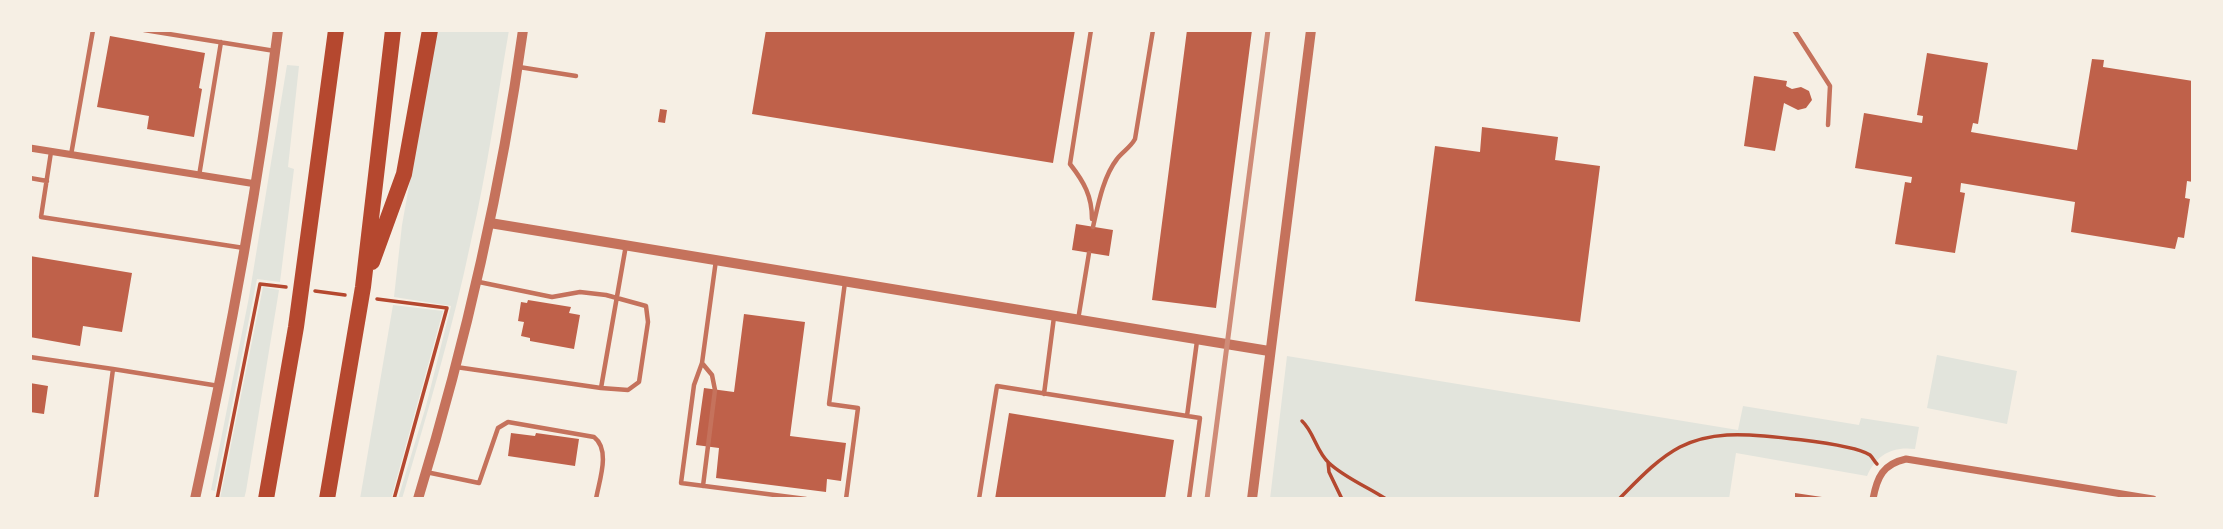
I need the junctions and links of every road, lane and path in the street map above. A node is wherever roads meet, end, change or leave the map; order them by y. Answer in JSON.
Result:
{"nodes":[{"id":1,"x":93,"y":30,"type":"edge"},
{"id":2,"x":145,"y":30,"type":"edge"},
{"id":3,"x":278,"y":30,"type":"edge"},
{"id":4,"x":336,"y":30,"type":"edge"},
{"id":5,"x":393,"y":30,"type":"edge"},
{"id":6,"x":430,"y":30,"type":"edge"},
{"id":7,"x":523,"y":30,"type":"edge"},
{"id":8,"x":1091,"y":30,"type":"edge"},
{"id":9,"x":1153,"y":30,"type":"edge"},
{"id":10,"x":1311,"y":30,"type":"edge"},
{"id":11,"x":1794,"y":30,"type":"edge"},
{"id":12,"x":221,"y":42,"type":"junction"},
{"id":13,"x":276,"y":51,"type":"junction"},
{"id":14,"x":518,"y":67,"type":"junction"},
{"id":15,"x":576,"y":76,"type":"dead end"},
{"id":16,"x":1828,"y":125,"type":"dead end"},
{"id":17,"x":30,"y":148,"type":"edge"},
{"id":18,"x":51,"y":152,"type":"junction"},
{"id":19,"x":71,"y":155,"type":"junction"},
{"id":20,"x":198,"y":177,"type":"junction"},
{"id":21,"x":30,"y":178,"type":"edge"},
{"id":22,"x":47,"y":181,"type":"junction"},
{"id":23,"x":256,"y":184,"type":"junction"},
{"id":24,"x":490,"y":223,"type":"junction"},
{"id":25,"x":626,"y":245,"type":"junction"},
{"id":26,"x":245,"y":248,"type":"junction"},
{"id":27,"x":1089,"y":253,"type":"dead end"},
{"id":28,"x":716,"y":260,"type":"junction"},
{"id":29,"x":845,"y":281,"type":"junction"},
{"id":30,"x":477,"y":282,"type":"junction"},
{"id":31,"x":260,"y":284,"type":"dead end"},
{"id":32,"x":363,"y":288,"type":"junction"},
{"id":33,"x":617,"y":298,"type":"junction"},
{"id":34,"x":447,"y":308,"type":"dead end"},
{"id":35,"x":1054,"y":317,"type":"junction"},
{"id":36,"x":1078,"y":321,"type":"junction"},
{"id":37,"x":1197,"y":340,"type":"junction"},
{"id":38,"x":1269,"y":351,"type":"junction"},
{"id":39,"x":30,"y":357,"type":"edge"},
{"id":40,"x":702,"y":363,"type":"junction"},
{"id":41,"x":456,"y":367,"type":"junction"},
{"id":42,"x":113,"y":369,"type":"junction"},
{"id":43,"x":220,"y":386,"type":"junction"},
{"id":44,"x":601,"y":388,"type":"junction"},
{"id":45,"x":1045,"y":394,"type":"junction"},
{"id":46,"x":1187,"y":416,"type":"junction"},
{"id":47,"x":1301,"y":421,"type":"dead end"},
{"id":48,"x":1328,"y":463,"type":"junction"},
{"id":49,"x":1883,"y":471,"type":"junction"},
{"id":50,"x":426,"y":472,"type":"junction"},
{"id":51,"x":703,"y":486,"type":"junction"},
{"id":52,"x":2122,"y":497,"type":"edge"},
{"id":53,"x":96,"y":499,"type":"edge"},
{"id":54,"x":195,"y":499,"type":"edge"},
{"id":55,"x":217,"y":499,"type":"edge"},
{"id":56,"x":266,"y":499,"type":"edge"},
{"id":57,"x":327,"y":499,"type":"edge"},
{"id":58,"x":394,"y":499,"type":"edge"},
{"id":59,"x":418,"y":499,"type":"edge"},
{"id":60,"x":596,"y":499,"type":"edge"},
{"id":61,"x":806,"y":499,"type":"edge"},
{"id":62,"x":846,"y":499,"type":"edge"},
{"id":63,"x":979,"y":499,"type":"edge"},
{"id":64,"x":1189,"y":499,"type":"edge"},
{"id":65,"x":1252,"y":499,"type":"edge"},
{"id":66,"x":1342,"y":499,"type":"edge"},
{"id":67,"x":1385,"y":499,"type":"edge"},
{"id":68,"x":1619,"y":499,"type":"edge"},
{"id":69,"x":1873,"y":499,"type":"edge"},
{"id":70,"x":2153,"y":499,"type":"edge"}],
"edges":[{"from":1,"to":19,"type":"lane"},
{"from":2,"to":12,"type":"lane"},
{"from":3,"to":13,"type":"street"},
{"from":4,"to":56,"type":"highway"},
{"from":5,"to":32,"type":"highway"},
{"from":6,"to":32,"type":"highway"},
{"from":7,"to":14,"type":"street"},
{"from":8,"to":9,"type":"lane"},
{"from":10,"to":38,"type":"street"},
{"from":11,"to":16,"type":"lane"},
{"from":12,"to":13,"type":"lane"},
{"from":12,"to":20,"type":"lane"},
{"from":13,"to":23,"type":"street"},
{"from":14,"to":15,"type":"lane"},
{"from":14,"to":24,"type":"street"},
{"from":17,"to":18,"type":"street"},
{"from":18,"to":19,"type":"street"},
{"from":18,"to":22,"type":"lane"},
{"from":19,"to":20,"type":"street"},
{"from":20,"to":23,"type":"street"},
{"from":21,"to":22,"type":"lane"},
{"from":22,"to":26,"type":"lane"},
{"from":23,"to":26,"type":"street"},
{"from":24,"to":25,"type":"street"},
{"from":24,"to":30,"type":"street"},
{"from":25,"to":28,"type":"street"},
{"from":25,"to":33,"type":"lane"},
{"from":26,"to":43,"type":"street"},
{"from":27,"to":36,"type":"lane"},
{"from":28,"to":29,"type":"street"},
{"from":28,"to":40,"type":"lane"},
{"from":29,"to":35,"type":"street"},
{"from":29,"to":62,"type":"lane"},
{"from":30,"to":33,"type":"lane"},
{"from":30,"to":41,"type":"street"},
{"from":31,"to":55,"type":"path"},
{"from":32,"to":57,"type":"highway"},
{"from":33,"to":44,"type":"lane"},
{"from":33,"to":44,"type":"lane"},
{"from":34,"to":58,"type":"path"},
{"from":35,"to":36,"type":"street"},
{"from":35,"to":45,"type":"lane"},
{"from":36,"to":37,"type":"street"},
{"from":37,"to":38,"type":"street"},
{"from":37,"to":46,"type":"lane"},
{"from":38,"to":65,"type":"street"},
{"from":39,"to":42,"type":"lane"},
{"from":40,"to":51,"type":"lane"},
{"from":40,"to":51,"type":"lane"},
{"from":41,"to":44,"type":"lane"},
{"from":41,"to":50,"type":"street"},
{"from":42,"to":43,"type":"lane"},
{"from":42,"to":53,"type":"lane"},
{"from":43,"to":54,"type":"street"},
{"from":45,"to":46,"type":"lane"},
{"from":45,"to":63,"type":"lane"},
{"from":46,"to":64,"type":"lane"},
{"from":47,"to":48,"type":"path"},
{"from":48,"to":66,"type":"path"},
{"from":48,"to":67,"type":"path"},
{"from":49,"to":52,"type":"street"},
{"from":49,"to":68,"type":"path"},
{"from":49,"to":69,"type":"street"},
{"from":50,"to":59,"type":"street"},
{"from":50,"to":60,"type":"lane"},
{"from":51,"to":61,"type":"lane"},
{"from":52,"to":70,"type":"street"}]}
